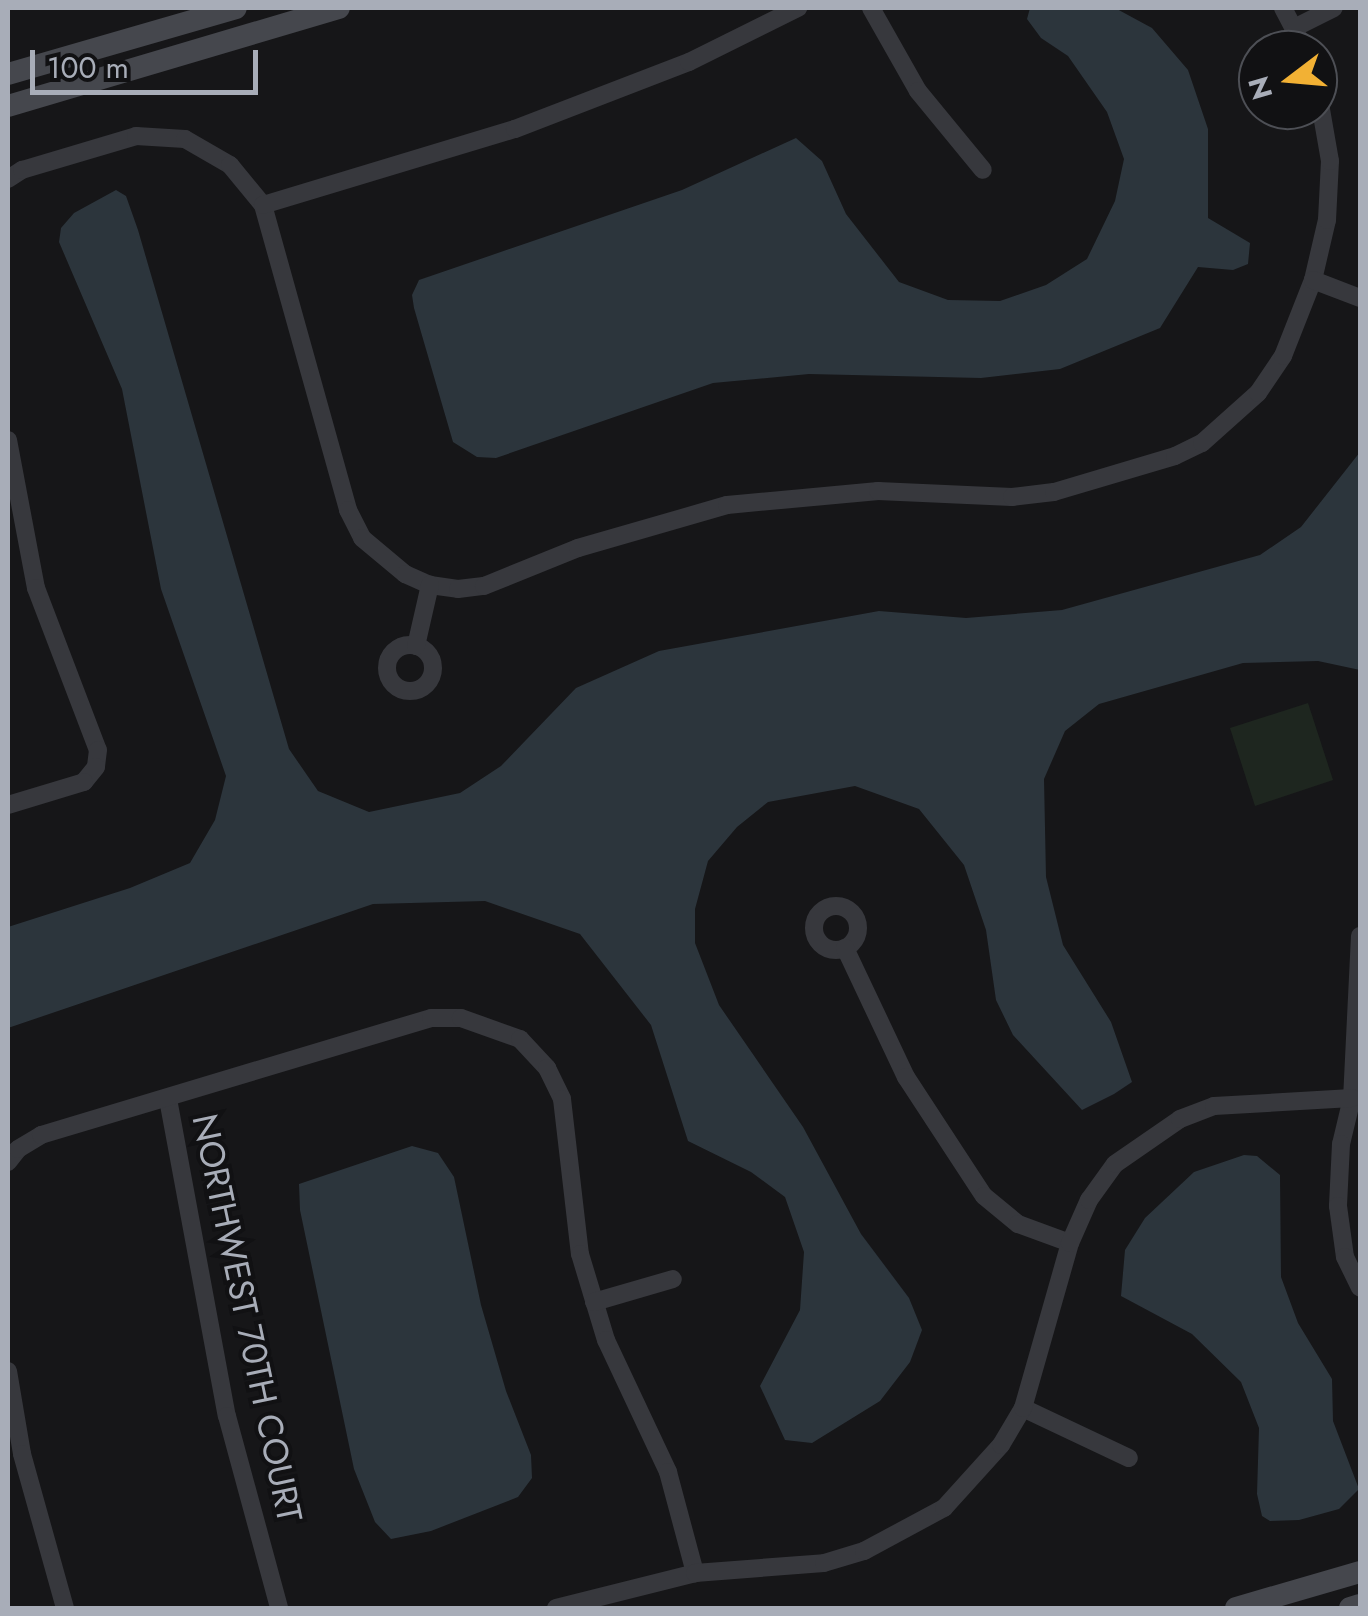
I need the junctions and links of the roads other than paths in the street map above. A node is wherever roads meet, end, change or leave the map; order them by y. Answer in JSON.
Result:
{"nodes":[{"id":1,"x":236,"y":8,"type":"edge"},
{"id":2,"x":339,"y":8,"type":"edge"},
{"id":3,"x":798,"y":8,"type":"edge"},
{"id":4,"x":871,"y":8,"type":"edge"},
{"id":5,"x":1283,"y":8,"type":"edge"},
{"id":6,"x":1334,"y":8,"type":"edge"},
{"id":7,"x":1296,"y":26,"type":"junction"},
{"id":8,"x":1298,"y":30,"type":"edge"},
{"id":9,"x":8,"y":74,"type":"edge"},
{"id":10,"x":8,"y":106,"type":"edge"},
{"id":11,"x":1325,"y":130,"type":"edge"},
{"id":12,"x":984,"y":170,"type":"dead end"},
{"id":13,"x":8,"y":179,"type":"edge"},
{"id":14,"x":263,"y":206,"type":"junction"},
{"id":15,"x":1313,"y":280,"type":"junction"},
{"id":16,"x":1360,"y":298,"type":"edge"},
{"id":17,"x":8,"y":440,"type":"edge"},
{"id":18,"x":430,"y":585,"type":"junction"},
{"id":19,"x":416,"y":646,"type":"dead end"},
{"id":20,"x":8,"y":805,"type":"edge"},
{"id":21,"x":1360,"y":936,"type":"edge"},
{"id":22,"x":845,"y":948,"type":"dead end"},
{"id":23,"x":168,"y":1098,"type":"junction"},
{"id":24,"x":1352,"y":1098,"type":"junction"},
{"id":25,"x":1360,"y":1117,"type":"edge"},
{"id":26,"x":8,"y":1162,"type":"edge"},
{"id":27,"x":1351,"y":1240,"type":"edge"},
{"id":28,"x":1070,"y":1244,"type":"junction"},
{"id":29,"x":673,"y":1279,"type":"dead end"},
{"id":30,"x":1360,"y":1288,"type":"edge"},
{"id":31,"x":594,"y":1302,"type":"junction"},
{"id":32,"x":8,"y":1371,"type":"edge"},
{"id":33,"x":1024,"y":1408,"type":"junction"},
{"id":34,"x":1129,"y":1458,"type":"dead end"},
{"id":35,"x":1360,"y":1572,"type":"edge"},
{"id":36,"x":695,"y":1573,"type":"junction"},
{"id":37,"x":1360,"y":1605,"type":"edge"},
{"id":38,"x":64,"y":1608,"type":"edge"},
{"id":39,"x":279,"y":1608,"type":"edge"},
{"id":40,"x":556,"y":1608,"type":"edge"},
{"id":41,"x":1236,"y":1608,"type":"edge"},
{"id":42,"x":1350,"y":1608,"type":"edge"}],
"edges":[{"from":1,"to":9,"type":"main road"},
{"from":2,"to":10,"type":"main road"},
{"from":3,"to":14,"type":"street"},
{"from":4,"to":12,"type":"street"},
{"from":5,"to":7,"type":"street"},
{"from":6,"to":7,"type":"street"},
{"from":7,"to":8,"type":"street"},
{"from":11,"to":15,"type":"street"},
{"from":13,"to":14,"type":"street"},
{"from":14,"to":18,"type":"street"},
{"from":15,"to":16,"type":"street"},
{"from":15,"to":18,"type":"street"},
{"from":17,"to":20,"type":"street"},
{"from":18,"to":19,"type":"street"},
{"from":21,"to":24,"type":"street"},
{"from":22,"to":28,"type":"street"},
{"from":23,"to":26,"type":"street"},
{"from":23,"to":31,"type":"street"},
{"from":23,"to":39,"type":"street","name":"NORTHWEST 70TH COURT"},
{"from":24,"to":25,"type":"street"},
{"from":24,"to":27,"type":"street"},
{"from":24,"to":28,"type":"street"},
{"from":27,"to":30,"type":"street"},
{"from":28,"to":33,"type":"street"},
{"from":29,"to":31,"type":"street"},
{"from":31,"to":36,"type":"street"},
{"from":32,"to":38,"type":"street"},
{"from":33,"to":34,"type":"street"},
{"from":33,"to":36,"type":"street"},
{"from":35,"to":41,"type":"main road"},
{"from":36,"to":40,"type":"street"},
{"from":37,"to":42,"type":"main road"}]}
